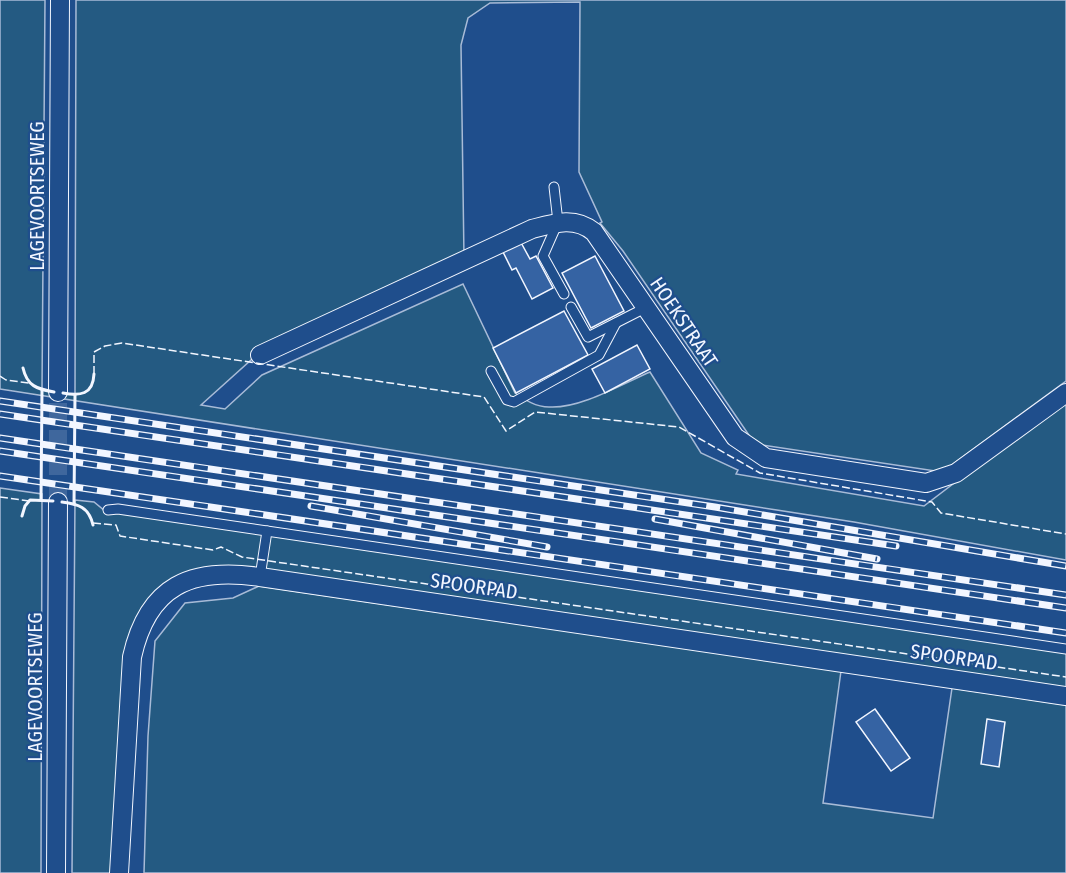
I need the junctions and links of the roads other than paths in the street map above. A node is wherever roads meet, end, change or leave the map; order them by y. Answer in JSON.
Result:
{"nodes":[{"id":1,"x":60,"y":0,"type":"edge"},
{"id":2,"x":554,"y":187,"type":"dead end"},
{"id":3,"x":558,"y":222,"type":"junction"},
{"id":4,"x":564,"y":294,"type":"dead end"},
{"id":5,"x":571,"y":307,"type":"dead end"},
{"id":6,"x":646,"y":307,"type":"junction"},
{"id":7,"x":616,"y":323,"type":"junction"},
{"id":8,"x":260,"y":355,"type":"dead end"},
{"id":9,"x":491,"y":371,"type":"dead end"},
{"id":10,"x":58,"y":392,"type":"tunnel mouth"},
{"id":11,"x":1066,"y":393,"type":"edge"},
{"id":12,"x":58,"y":502,"type":"tunnel mouth"},
{"id":13,"x":108,"y":510,"type":"dead end"},
{"id":14,"x":267,"y":531,"type":"junction"},
{"id":15,"x":260,"y":577,"type":"junction"},
{"id":16,"x":1066,"y":649,"type":"edge"},
{"id":17,"x":1066,"y":696,"type":"edge"},
{"id":18,"x":56,"y":873,"type":"edge"},
{"id":19,"x":119,"y":873,"type":"edge"}],
"edges":[{"from":1,"to":10,"type":"street","name":"LAGEVOORTSEWEG"},
{"from":2,"to":3,"type":"lane"},
{"from":3,"to":4,"type":"lane"},
{"from":3,"to":6,"type":"street","name":"HOEKSTRAAT"},
{"from":3,"to":8,"type":"street","name":"HOEKSTRAAT"},
{"from":5,"to":7,"type":"lane"},
{"from":6,"to":7,"type":"lane"},
{"from":6,"to":11,"type":"street","name":"HOEKSTRAAT"},
{"from":7,"to":9,"type":"lane"},
{"from":12,"to":18,"type":"street","name":"LAGEVOORTSEWEG"},
{"from":13,"to":14,"type":"lane"},
{"from":14,"to":15,"type":"lane"},
{"from":14,"to":16,"type":"lane"},
{"from":15,"to":17,"type":"street","name":"SPOORPAD"},
{"from":15,"to":19,"type":"street","name":"SPOORPAD"}]}
